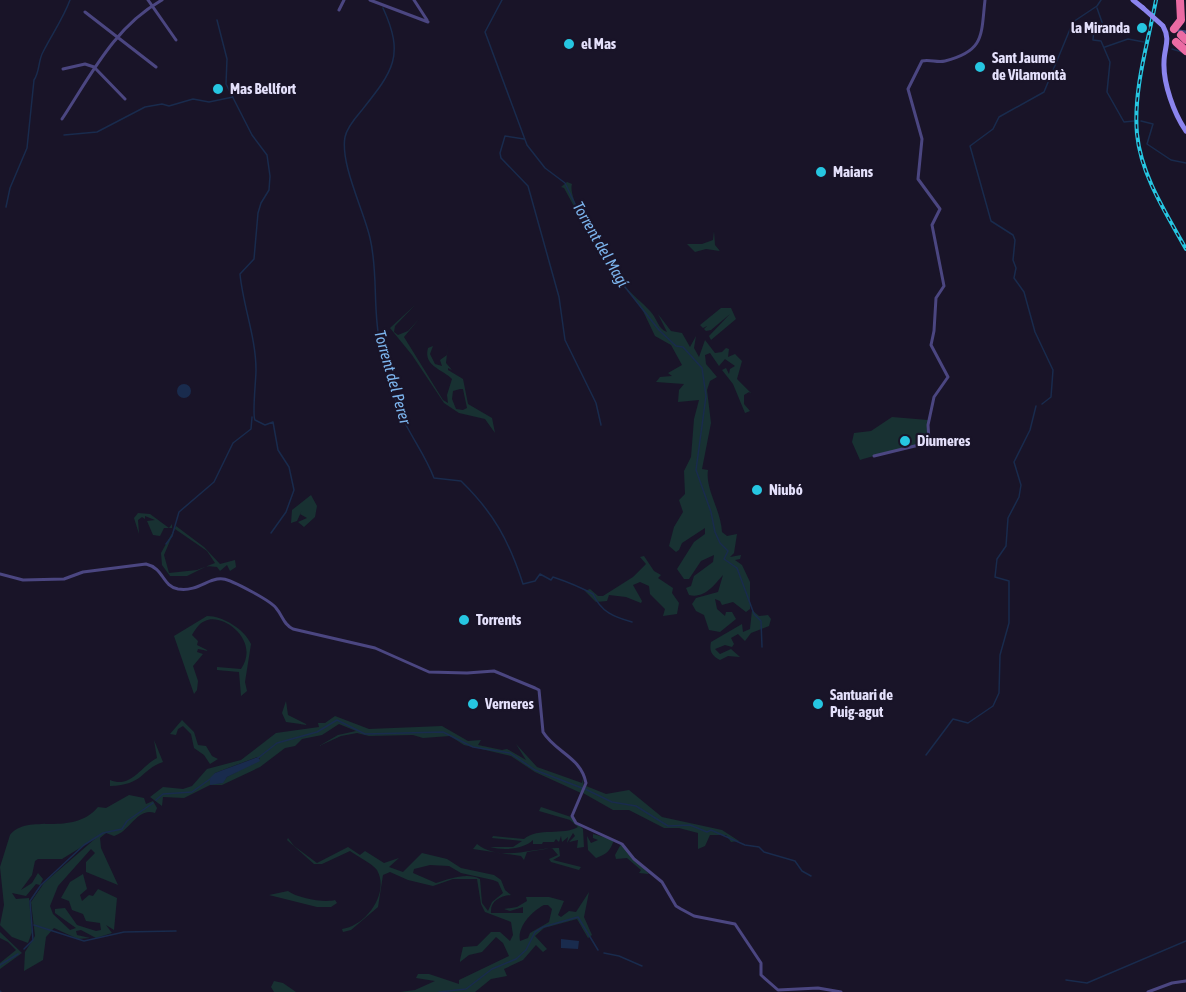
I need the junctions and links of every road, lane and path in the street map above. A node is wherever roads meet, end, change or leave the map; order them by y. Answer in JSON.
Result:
{"nodes":[{"id":1,"x":148,"y":0,"type":"edge"},
{"id":2,"x":162,"y":0,"type":"edge"},
{"id":3,"x":344,"y":0,"type":"edge"},
{"id":4,"x":370,"y":0,"type":"edge"},
{"id":5,"x":414,"y":0,"type":"edge"},
{"id":6,"x":985,"y":0,"type":"edge"},
{"id":7,"x":1133,"y":0,"type":"edge"},
{"id":8,"x":1180,"y":0,"type":"edge"},
{"id":9,"x":152,"y":7,"type":"junction"},
{"id":10,"x":339,"y":10,"type":"dead end"},
{"id":11,"x":85,"y":12,"type":"dead end"},
{"id":12,"x":117,"y":37,"type":"junction"},
{"id":13,"x":1177,"y":37,"type":"edge"},
{"id":14,"x":176,"y":40,"type":"dead end"},
{"id":15,"x":1186,"y":51,"type":"edge"},
{"id":16,"x":94,"y":67,"type":"junction"},
{"id":17,"x":156,"y":67,"type":"dead end"},
{"id":18,"x":63,"y":69,"type":"dead end"},
{"id":19,"x":125,"y":99,"type":"dead end"},
{"id":20,"x":62,"y":119,"type":"dead end"},
{"id":21,"x":1186,"y":131,"type":"edge"},
{"id":22,"x":874,"y":456,"type":"dead end"},
{"id":23,"x":0,"y":574,"type":"edge"},
{"id":24,"x":1186,"y":981,"type":"edge"},
{"id":25,"x":841,"y":992,"type":"edge"},
{"id":26,"x":1148,"y":992,"type":"edge"}],
"edges":[{"from":1,"to":9,"type":"street"},
{"from":2,"to":9,"type":"street"},
{"from":3,"to":10,"type":"street"},
{"from":4,"to":5,"type":"street"},
{"from":6,"to":22,"type":"street"},
{"from":7,"to":13,"type":"street","bridge":true},
{"from":8,"to":13,"type":"highway"},
{"from":9,"to":12,"type":"street"},
{"from":9,"to":14,"type":"street"},
{"from":11,"to":12,"type":"street"},
{"from":12,"to":16,"type":"street"},
{"from":12,"to":17,"type":"street"},
{"from":13,"to":15,"type":"highway"},
{"from":13,"to":21,"type":"street"},
{"from":16,"to":18,"type":"street"},
{"from":16,"to":19,"type":"street"},
{"from":16,"to":20,"type":"street"},
{"from":23,"to":25,"type":"street"},
{"from":24,"to":26,"type":"street"}]}
